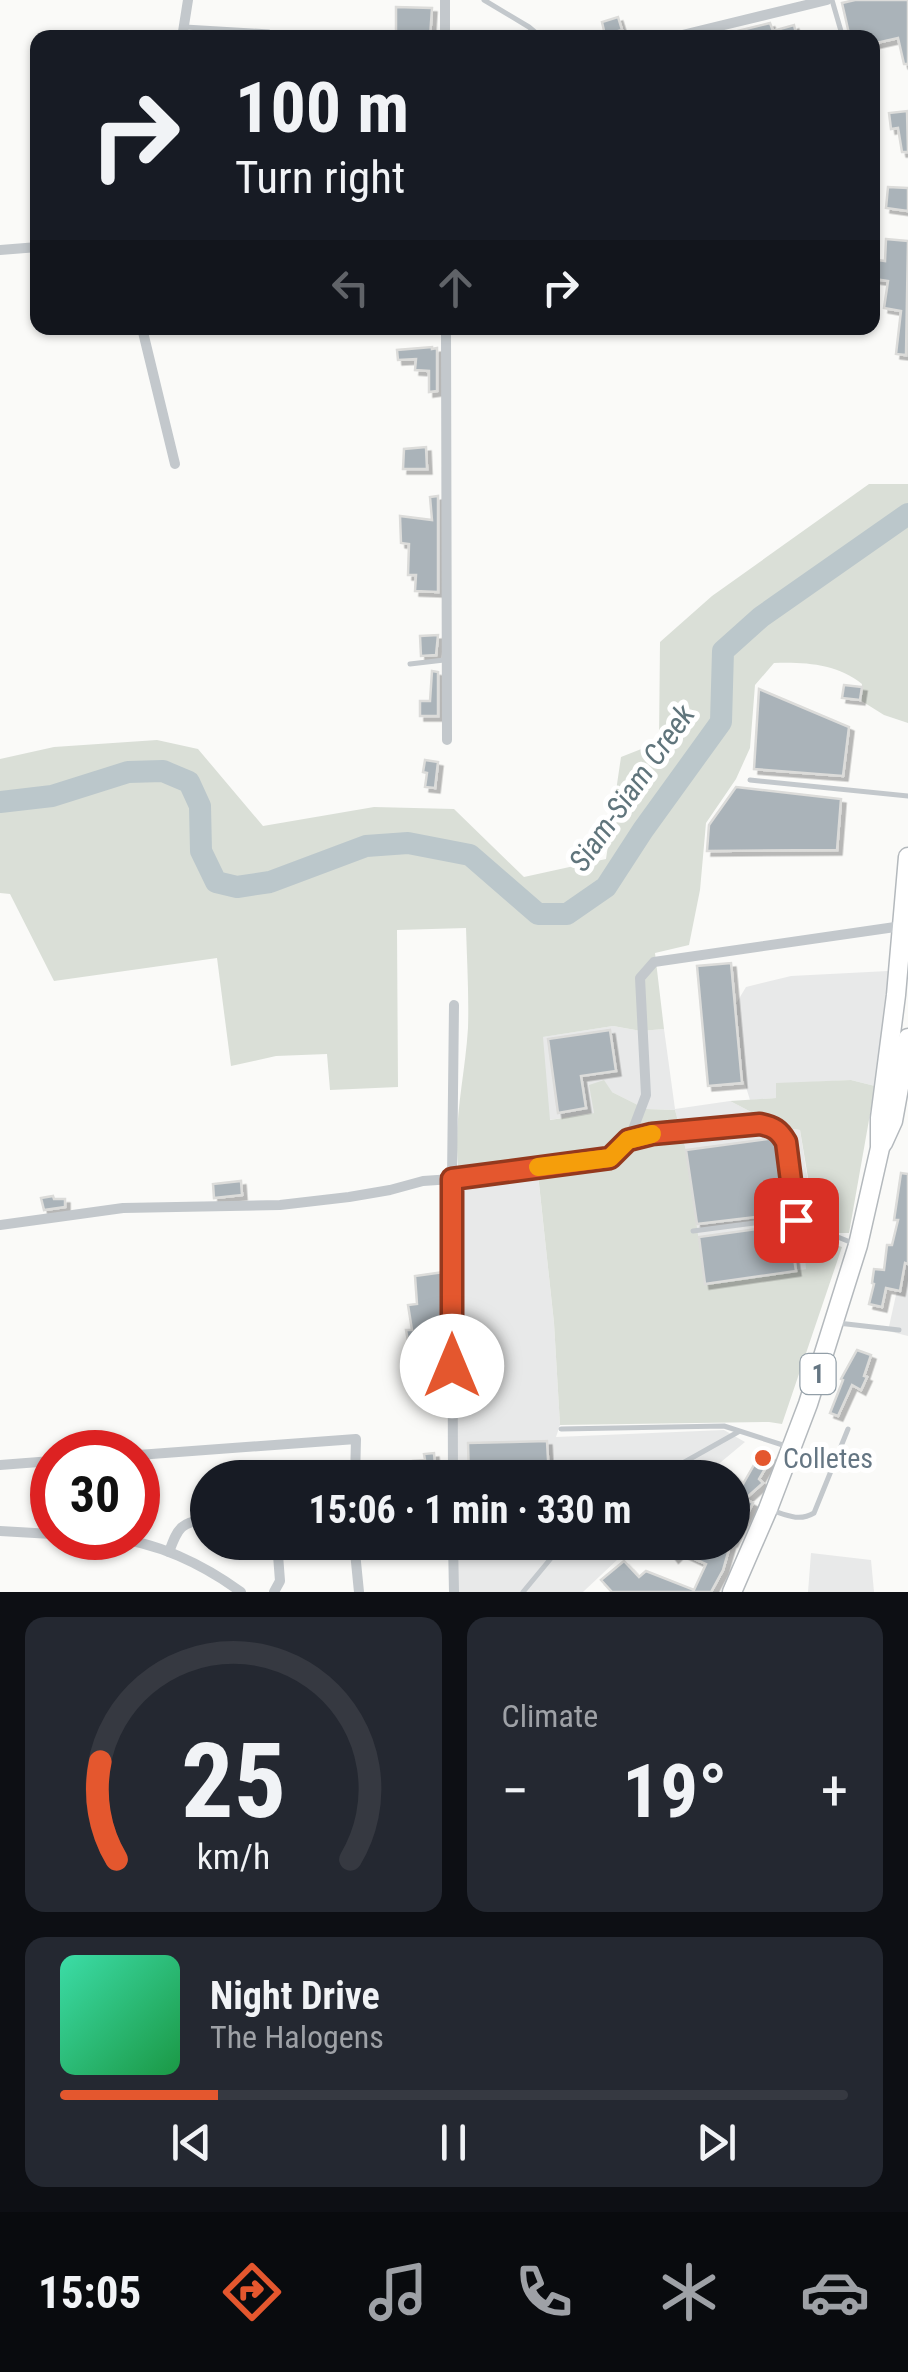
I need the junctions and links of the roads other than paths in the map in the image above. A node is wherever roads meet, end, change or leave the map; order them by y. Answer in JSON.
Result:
{"nodes":[{"id":1,"x":188,"y":0,"type":"edge"},
{"id":2,"x":445,"y":0,"type":"edge"},
{"id":3,"x":484,"y":0,"type":"edge"},
{"id":4,"x":829,"y":0,"type":"edge"},
{"id":5,"x":184,"y":30,"type":"edge"},
{"id":6,"x":445,"y":30,"type":"edge"},
{"id":7,"x":533,"y":30,"type":"edge"},
{"id":8,"x":703,"y":30,"type":"edge"},
{"id":9,"x":840,"y":30,"type":"edge"},
{"id":10,"x":30,"y":248,"type":"edge"},
{"id":11,"x":0,"y":250,"type":"edge"},
{"id":12,"x":144,"y":335,"type":"edge"},
{"id":13,"x":446,"y":335,"type":"edge"},
{"id":14,"x":176,"y":464,"type":"dead end"},
{"id":15,"x":447,"y":660,"type":"junction"},
{"id":16,"x":410,"y":664,"type":"dead end"},
{"id":17,"x":447,"y":740,"type":"dead end"},
{"id":18,"x":750,"y":780,"type":"dead end"},
{"id":19,"x":908,"y":796,"type":"edge"},
{"id":20,"x":908,"y":857,"type":"edge"},
{"id":21,"x":902,"y":926,"type":"junction"},
{"id":22,"x":454,"y":1005,"type":"dead end"},
{"id":23,"x":908,"y":1038,"type":"edge"},
{"id":24,"x":894,"y":1120,"type":"edge"},
{"id":25,"x":628,"y":1140,"type":"junction"},
{"id":26,"x":452,"y":1179,"type":"junction"},
{"id":27,"x":796,"y":1220,"type":"junction"},
{"id":28,"x":0,"y":1225,"type":"edge"},
{"id":29,"x":692,"y":1231,"type":"dead end"},
{"id":30,"x":858,"y":1245,"type":"junction"},
{"id":31,"x":835,"y":1322,"type":"junction"},
{"id":32,"x":899,"y":1330,"type":"dead end"},
{"id":33,"x":848,"y":1429,"type":"dead end"},
{"id":34,"x":561,"y":1430,"type":"dead end"},
{"id":35,"x":740,"y":1431,"type":"junction"},
{"id":36,"x":792,"y":1448,"type":"junction"},
{"id":37,"x":160,"y":1453,"type":"edge"},
{"id":38,"x":355,"y":1460,"type":"edge"},
{"id":39,"x":453,"y":1460,"type":"edge"},
{"id":40,"x":688,"y":1460,"type":"edge"},
{"id":41,"x":30,"y":1463,"type":"edge"},
{"id":42,"x":0,"y":1465,"type":"edge"},
{"id":43,"x":768,"y":1509,"type":"junction"},
{"id":44,"x":190,"y":1522,"type":"edge"},
{"id":45,"x":0,"y":1531,"type":"edge"},
{"id":46,"x":30,"y":1533,"type":"edge"},
{"id":47,"x":160,"y":1549,"type":"edge"},
{"id":48,"x":169,"y":1552,"type":"junction"},
{"id":49,"x":278,"y":1560,"type":"edge"},
{"id":50,"x":355,"y":1560,"type":"edge"},
{"id":51,"x":454,"y":1560,"type":"edge"},
{"id":52,"x":549,"y":1560,"type":"edge"},
{"id":53,"x":241,"y":1592,"type":"edge"},
{"id":54,"x":274,"y":1592,"type":"edge"},
{"id":55,"x":358,"y":1592,"type":"edge"},
{"id":56,"x":454,"y":1592,"type":"edge"},
{"id":57,"x":523,"y":1592,"type":"edge"},
{"id":58,"x":732,"y":1592,"type":"edge"}],
"edges":[{"from":1,"to":5,"type":"street"},
{"from":2,"to":6,"type":"street"},
{"from":3,"to":7,"type":"lane"},
{"from":4,"to":8,"type":"street"},
{"from":4,"to":9,"type":"lane"},
{"from":10,"to":11,"type":"street"},
{"from":12,"to":14,"type":"street"},
{"from":13,"to":15,"type":"street"},
{"from":15,"to":16,"type":"lane"},
{"from":15,"to":17,"type":"street"},
{"from":18,"to":19,"type":"lane"},
{"from":20,"to":21,"type":"highway","number":"1"},
{"from":21,"to":24,"type":"highway","number":"1"},
{"from":21,"to":25,"type":"street"},
{"from":22,"to":26,"type":"street"},
{"from":23,"to":24,"type":"highway","number":"1"},
{"from":24,"to":30,"type":"highway","number":"1"},
{"from":25,"to":26,"type":"street"},
{"from":25,"to":27,"type":"lane"},
{"from":26,"to":28,"type":"street"},
{"from":26,"to":39,"type":"street"},
{"from":27,"to":29,"type":"lane"},
{"from":27,"to":30,"type":"lane"},
{"from":30,"to":31,"type":"highway","number":"1"},
{"from":31,"to":32,"type":"lane"},
{"from":31,"to":36,"type":"highway","number":"1"},
{"from":33,"to":43,"type":"lane"},
{"from":34,"to":35,"type":"lane"},
{"from":35,"to":36,"type":"lane"},
{"from":35,"to":40,"type":"lane"},
{"from":36,"to":43,"type":"highway","number":"1"},
{"from":37,"to":38,"type":"street"},
{"from":41,"to":42,"type":"street"},
{"from":43,"to":58,"type":"highway","number":"1"},
{"from":44,"to":48,"type":"street"},
{"from":45,"to":46,"type":"street"},
{"from":47,"to":48,"type":"street"},
{"from":48,"to":53,"type":"street"},
{"from":49,"to":54,"type":"street"},
{"from":50,"to":55,"type":"street"},
{"from":51,"to":56,"type":"street"},
{"from":52,"to":57,"type":"lane"}]}
